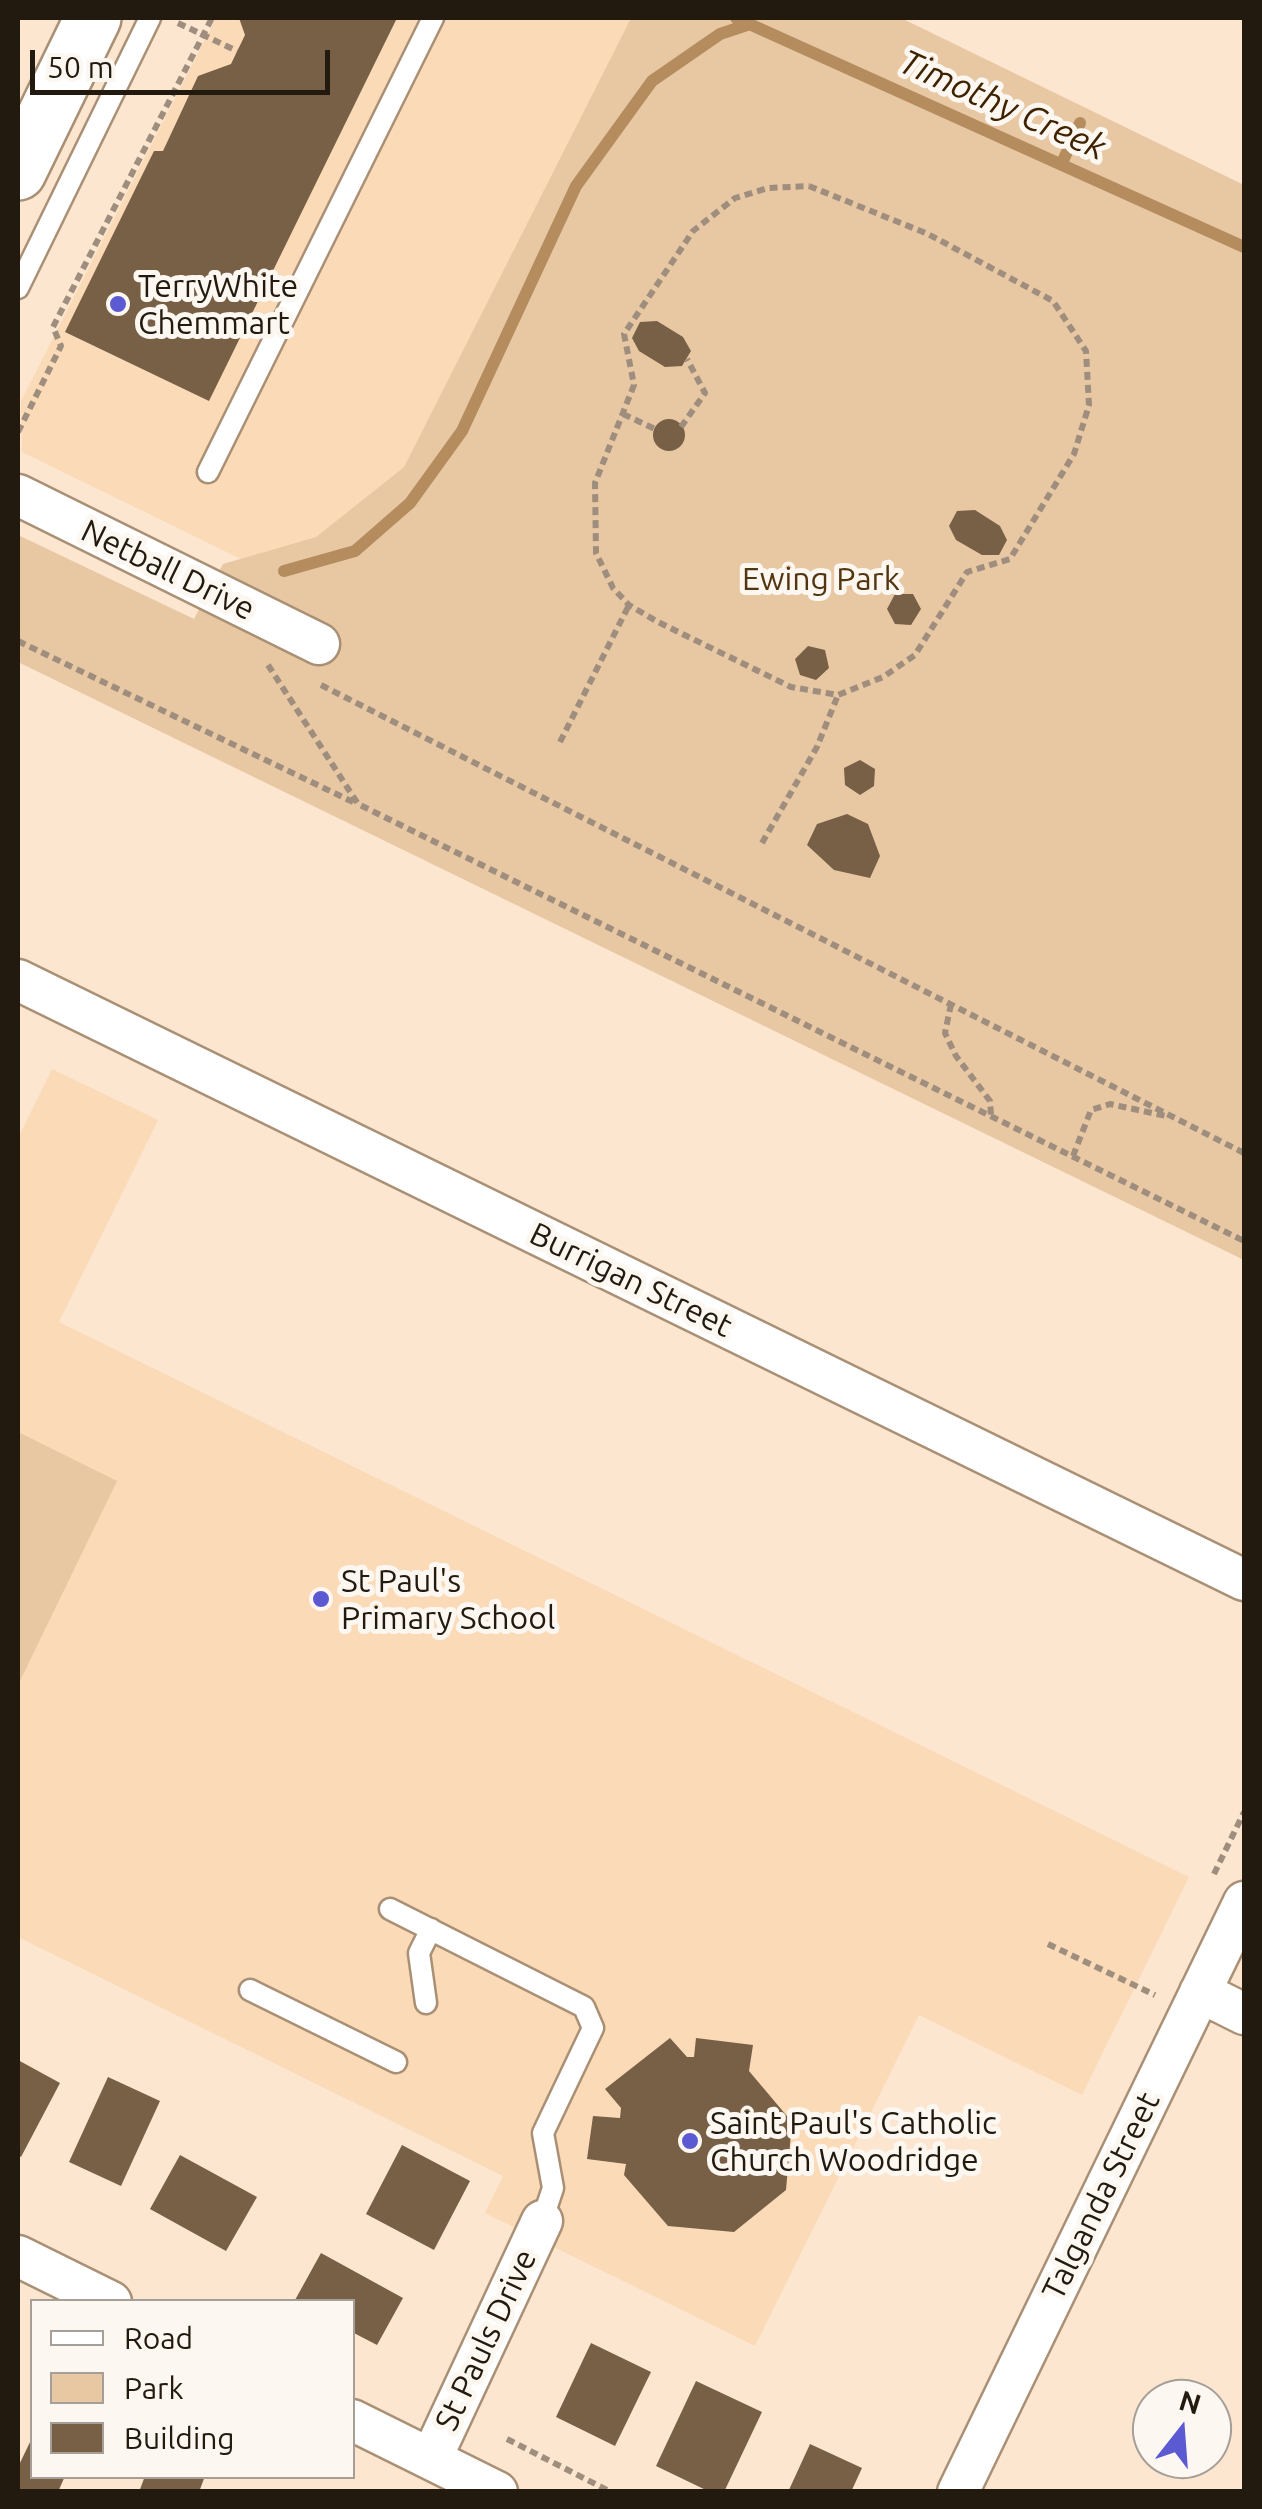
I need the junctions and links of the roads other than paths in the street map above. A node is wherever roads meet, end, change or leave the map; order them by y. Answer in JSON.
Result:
{"nodes":[{"id":1,"x":93,"y":18,"type":"edge"},
{"id":2,"x":150,"y":18,"type":"edge"},
{"id":3,"x":433,"y":18,"type":"edge"},
{"id":4,"x":18,"y":172,"type":"edge"},
{"id":5,"x":18,"y":288,"type":"edge"},
{"id":6,"x":208,"y":472,"type":"dead end"},
{"id":7,"x":18,"y":495,"type":"edge"},
{"id":8,"x":315,"y":662,"type":"road end"},
{"id":9,"x":18,"y":980,"type":"edge"},
{"id":10,"x":1244,"y":1580,"type":"edge"},
{"id":11,"x":1244,"y":1902,"type":"edge"},
{"id":12,"x":390,"y":1909,"type":"dead end"},
{"id":13,"x":431,"y":1929,"type":"junction"},
{"id":14,"x":250,"y":1990,"type":"dead end"},
{"id":15,"x":1200,"y":1992,"type":"junction"},
{"id":16,"x":426,"y":2003,"type":"dead end"},
{"id":17,"x":1244,"y":2014,"type":"edge"},
{"id":18,"x":396,"y":2062,"type":"dead end"},
{"id":19,"x":542,"y":2221,"type":"joint"},
{"id":20,"x":18,"y":2256,"type":"edge"},
{"id":21,"x":104,"y":2299,"type":"edge"},
{"id":22,"x":355,"y":2421,"type":"edge"},
{"id":23,"x":431,"y":2459,"type":"junction"},
{"id":24,"x":498,"y":2492,"type":"edge"},
{"id":25,"x":958,"y":2492,"type":"edge"}],
"edges":[{"from":1,"to":4,"type":"main road"},
{"from":2,"to":5,"type":"lane"},
{"from":3,"to":6,"type":"lane"},
{"from":7,"to":8,"type":"street","name":"Netball Drive"},
{"from":9,"to":10,"type":"street","name":"Burrigan Street"},
{"from":11,"to":15,"type":"street","name":"Talganda Street"},
{"from":12,"to":13,"type":"lane"},
{"from":13,"to":16,"type":"lane"},
{"from":13,"to":19,"type":"lane"},
{"from":14,"to":18,"type":"lane"},
{"from":15,"to":17,"type":"street"},
{"from":15,"to":25,"type":"street","name":"Talganda Street"},
{"from":19,"to":23,"type":"street","name":"St Pauls Drive"},
{"from":20,"to":21,"type":"street"},
{"from":22,"to":23,"type":"street"},
{"from":23,"to":24,"type":"street"}]}
